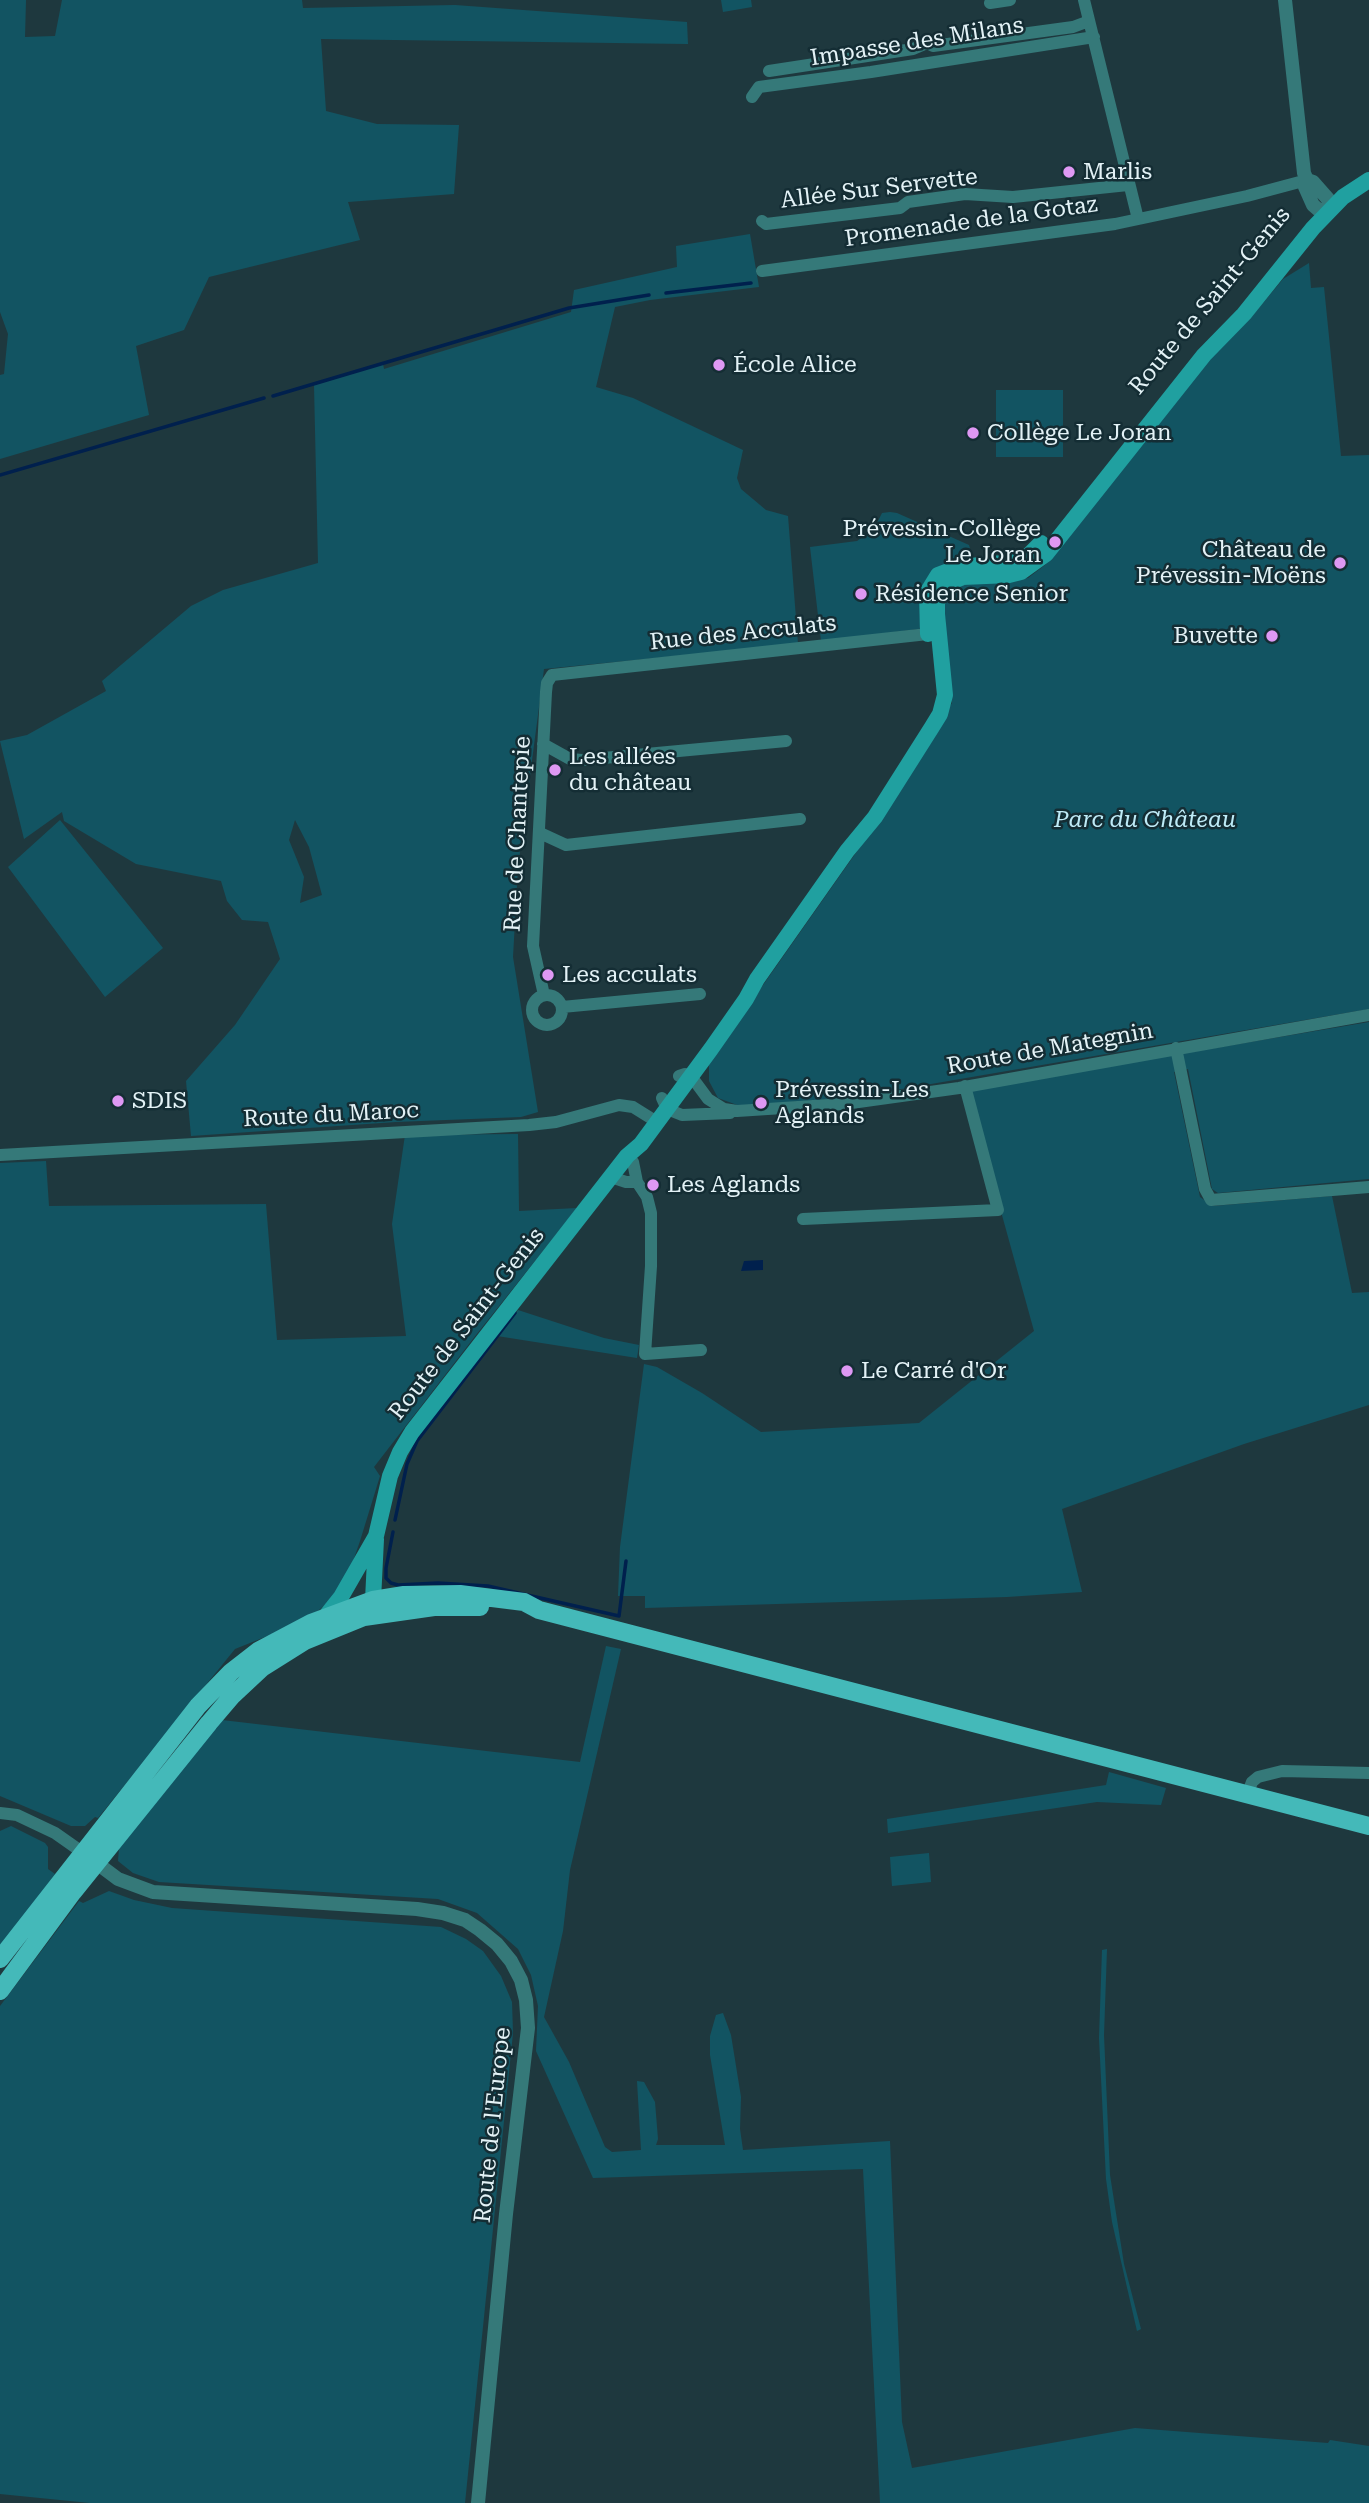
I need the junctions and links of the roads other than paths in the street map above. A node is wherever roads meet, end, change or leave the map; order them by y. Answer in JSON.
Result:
{"nodes":[{"id":1,"x":1010,"y":0,"type":"edge"},
{"id":2,"x":1084,"y":0,"type":"edge"},
{"id":3,"x":1285,"y":0,"type":"edge"},
{"id":4,"x":990,"y":3,"type":"dead end"},
{"id":5,"x":1089,"y":21,"type":"junction"},
{"id":6,"x":1094,"y":37,"type":"junction"},
{"id":7,"x":769,"y":71,"type":"dead end"},
{"id":8,"x":752,"y":97,"type":"dead end"},
{"id":9,"x":1369,"y":171,"type":"edge"},
{"id":10,"x":1307,"y":180,"type":"junction"},
{"id":11,"x":1369,"y":180,"type":"edge"},
{"id":12,"x":1128,"y":185,"type":"junction"},
{"id":13,"x":1362,"y":191,"type":"edge"},
{"id":14,"x":1325,"y":208,"type":"junction"},
{"id":15,"x":1138,"y":219,"type":"junction"},
{"id":16,"x":762,"y":221,"type":"dead end"},
{"id":17,"x":762,"y":271,"type":"dead end"},
{"id":18,"x":933,"y":634,"type":"junction"},
{"id":19,"x":552,"y":676,"type":"joint"},
{"id":20,"x":786,"y":741,"type":"dead end"},
{"id":21,"x":543,"y":744,"type":"junction"},
{"id":22,"x":800,"y":819,"type":"dead end"},
{"id":23,"x":540,"y":833,"type":"junction"},
{"id":24,"x":544,"y":995,"type":"junction"},
{"id":25,"x":700,"y":995,"type":"dead end"},
{"id":26,"x":562,"y":1007,"type":"junction"},
{"id":27,"x":1369,"y":1015,"type":"edge"},
{"id":28,"x":1176,"y":1048,"type":"junction"},
{"id":29,"x":685,"y":1076,"type":"junction"},
{"id":30,"x":965,"y":1086,"type":"junction"},
{"id":31,"x":659,"y":1111,"type":"junction"},
{"id":32,"x":737,"y":1111,"type":"junction"},
{"id":33,"x":0,"y":1155,"type":"edge"},
{"id":34,"x":627,"y":1156,"type":"junction"},
{"id":35,"x":611,"y":1177,"type":"junction"},
{"id":36,"x":637,"y":1182,"type":"junction"},
{"id":37,"x":1369,"y":1187,"type":"edge"},
{"id":38,"x":803,"y":1219,"type":"dead end"},
{"id":39,"x":701,"y":1350,"type":"dead end"},
{"id":40,"x":376,"y":1536,"type":"junction"},
{"id":41,"x":350,"y":1582,"type":"junction"},
{"id":42,"x":373,"y":1600,"type":"junction"},
{"id":43,"x":539,"y":1610,"type":"junction"},
{"id":44,"x":358,"y":1612,"type":"junction"},
{"id":45,"x":325,"y":1617,"type":"junction"},
{"id":46,"x":1369,"y":1773,"type":"edge"},
{"id":47,"x":1247,"y":1795,"type":"junction"},
{"id":48,"x":0,"y":1813,"type":"edge"},
{"id":49,"x":1369,"y":1826,"type":"edge"},
{"id":50,"x":82,"y":1852,"type":"junction"},
{"id":51,"x":97,"y":1863,"type":"junction"},
{"id":52,"x":0,"y":1959,"type":"edge"},
{"id":53,"x":0,"y":1991,"type":"edge"},
{"id":54,"x":478,"y":2503,"type":"edge"}],
"edges":[{"from":1,"to":4,"type":"street"},
{"from":2,"to":5,"type":"street"},
{"from":3,"to":10,"type":"street"},
{"from":5,"to":6,"type":"street"},
{"from":5,"to":7,"type":"street"},
{"from":6,"to":8,"type":"street","name":"Impasse des Milans"},
{"from":6,"to":12,"type":"street"},
{"from":9,"to":14,"type":"main road","name":"Route de Saint-Genis"},
{"from":10,"to":14,"type":"street"},
{"from":10,"to":15,"type":"street","name":"Promenade de la Gotaz"},
{"from":11,"to":13,"type":"main road","name":"Route de Saint-Genis"},
{"from":12,"to":15,"type":"street"},
{"from":12,"to":16,"type":"street","name":"Allée Sur Servette"},
{"from":13,"to":14,"type":"main road","name":"Route de Saint-Genis"},
{"from":14,"to":18,"type":"main road","name":"Route de Saint-Genis"},
{"from":15,"to":17,"type":"street","name":"Promenade de la Gotaz"},
{"from":18,"to":19,"type":"street","name":"Rue des Acculats"},
{"from":18,"to":29,"type":"main road","name":"Route de Saint-Genis"},
{"from":19,"to":21,"type":"street","name":"Rue de Chantepie"},
{"from":20,"to":21,"type":"street"},
{"from":21,"to":23,"type":"street","name":"Rue de Chantepie"},
{"from":22,"to":23,"type":"street"},
{"from":23,"to":24,"type":"street","name":"Rue de Chantepie"},
{"from":24,"to":26,"type":"street"},
{"from":24,"to":26,"type":"street"},
{"from":25,"to":26,"type":"street"},
{"from":27,"to":28,"type":"street","name":"Route de Mategnin"},
{"from":28,"to":30,"type":"street","name":"Route de Mategnin"},
{"from":28,"to":37,"type":"street"},
{"from":29,"to":31,"type":"main road","name":"Route de Saint-Genis"},
{"from":29,"to":32,"type":"street","name":"Route de Mategnin"},
{"from":30,"to":32,"type":"street","name":"Route de Mategnin"},
{"from":30,"to":38,"type":"street"},
{"from":31,"to":32,"type":"street","name":"Route de Mategnin"},
{"from":31,"to":33,"type":"street","name":"Route du Maroc"},
{"from":31,"to":34,"type":"main road","name":"Route de Saint-Genis"},
{"from":34,"to":35,"type":"main road","name":"Route de Saint-Genis"},
{"from":34,"to":36,"type":"street"},
{"from":35,"to":36,"type":"street"},
{"from":35,"to":40,"type":"main road","name":"Route de Saint-Genis"},
{"from":36,"to":39,"type":"street"},
{"from":40,"to":41,"type":"main road","name":"Route de Saint-Genis"},
{"from":40,"to":42,"type":"main road","name":"Route de Saint-Genis"},
{"from":41,"to":44,"type":"main road"},
{"from":41,"to":45,"type":"main road","name":"Route de Saint-Genis"},
{"from":42,"to":43,"type":"main road"},
{"from":42,"to":44,"type":"main road"},
{"from":43,"to":44,"type":"main road"},
{"from":43,"to":47,"type":"main road"},
{"from":44,"to":45,"type":"main road"},
{"from":44,"to":51,"type":"main road"},
{"from":45,"to":50,"type":"main road"},
{"from":46,"to":47,"type":"street"},
{"from":47,"to":49,"type":"main road"},
{"from":48,"to":50,"type":"street"},
{"from":50,"to":51,"type":"street","name":"Route de l'Europe"},
{"from":50,"to":52,"type":"main road"},
{"from":51,"to":53,"type":"main road"},
{"from":51,"to":54,"type":"street","name":"Route de l'Europe"}]}
